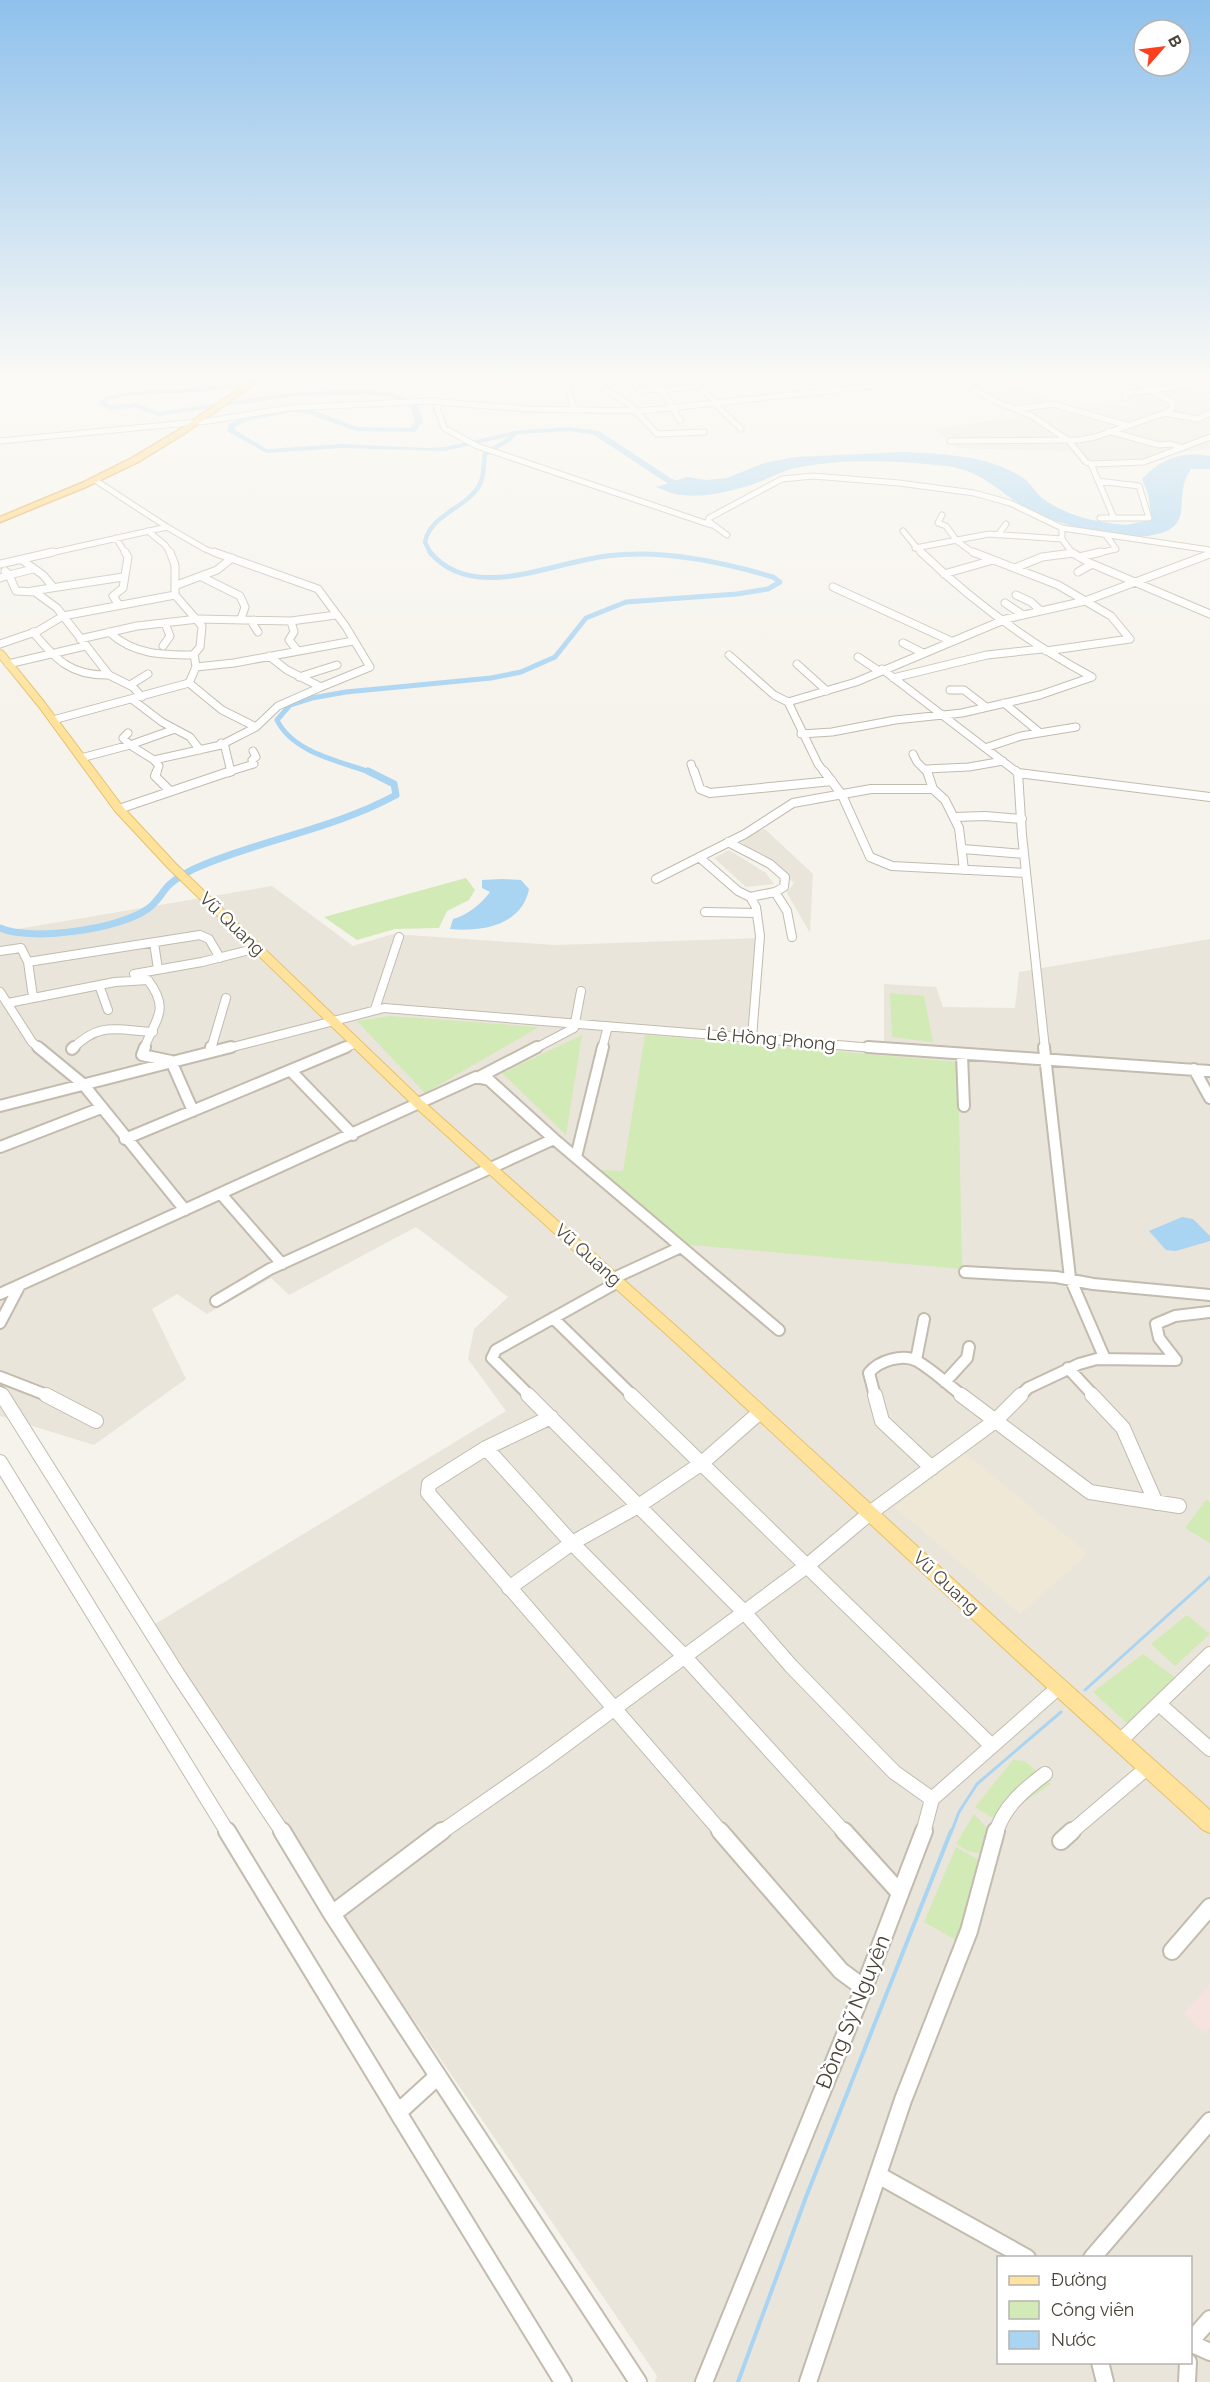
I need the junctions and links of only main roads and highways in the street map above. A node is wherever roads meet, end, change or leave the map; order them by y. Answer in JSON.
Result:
{"nodes":[{"id":1,"x":71,"y":490,"type":"edge"},
{"id":2,"x":0,"y":520,"type":"edge"},
{"id":3,"x":0,"y":653,"type":"edge"},
{"id":4,"x":1210,"y":1823,"type":"edge"}],
"edges":[{"from":1,"to":2,"type":"highway"},
{"from":3,"to":4,"type":"main road","name":"Vũ Quang"}]}
